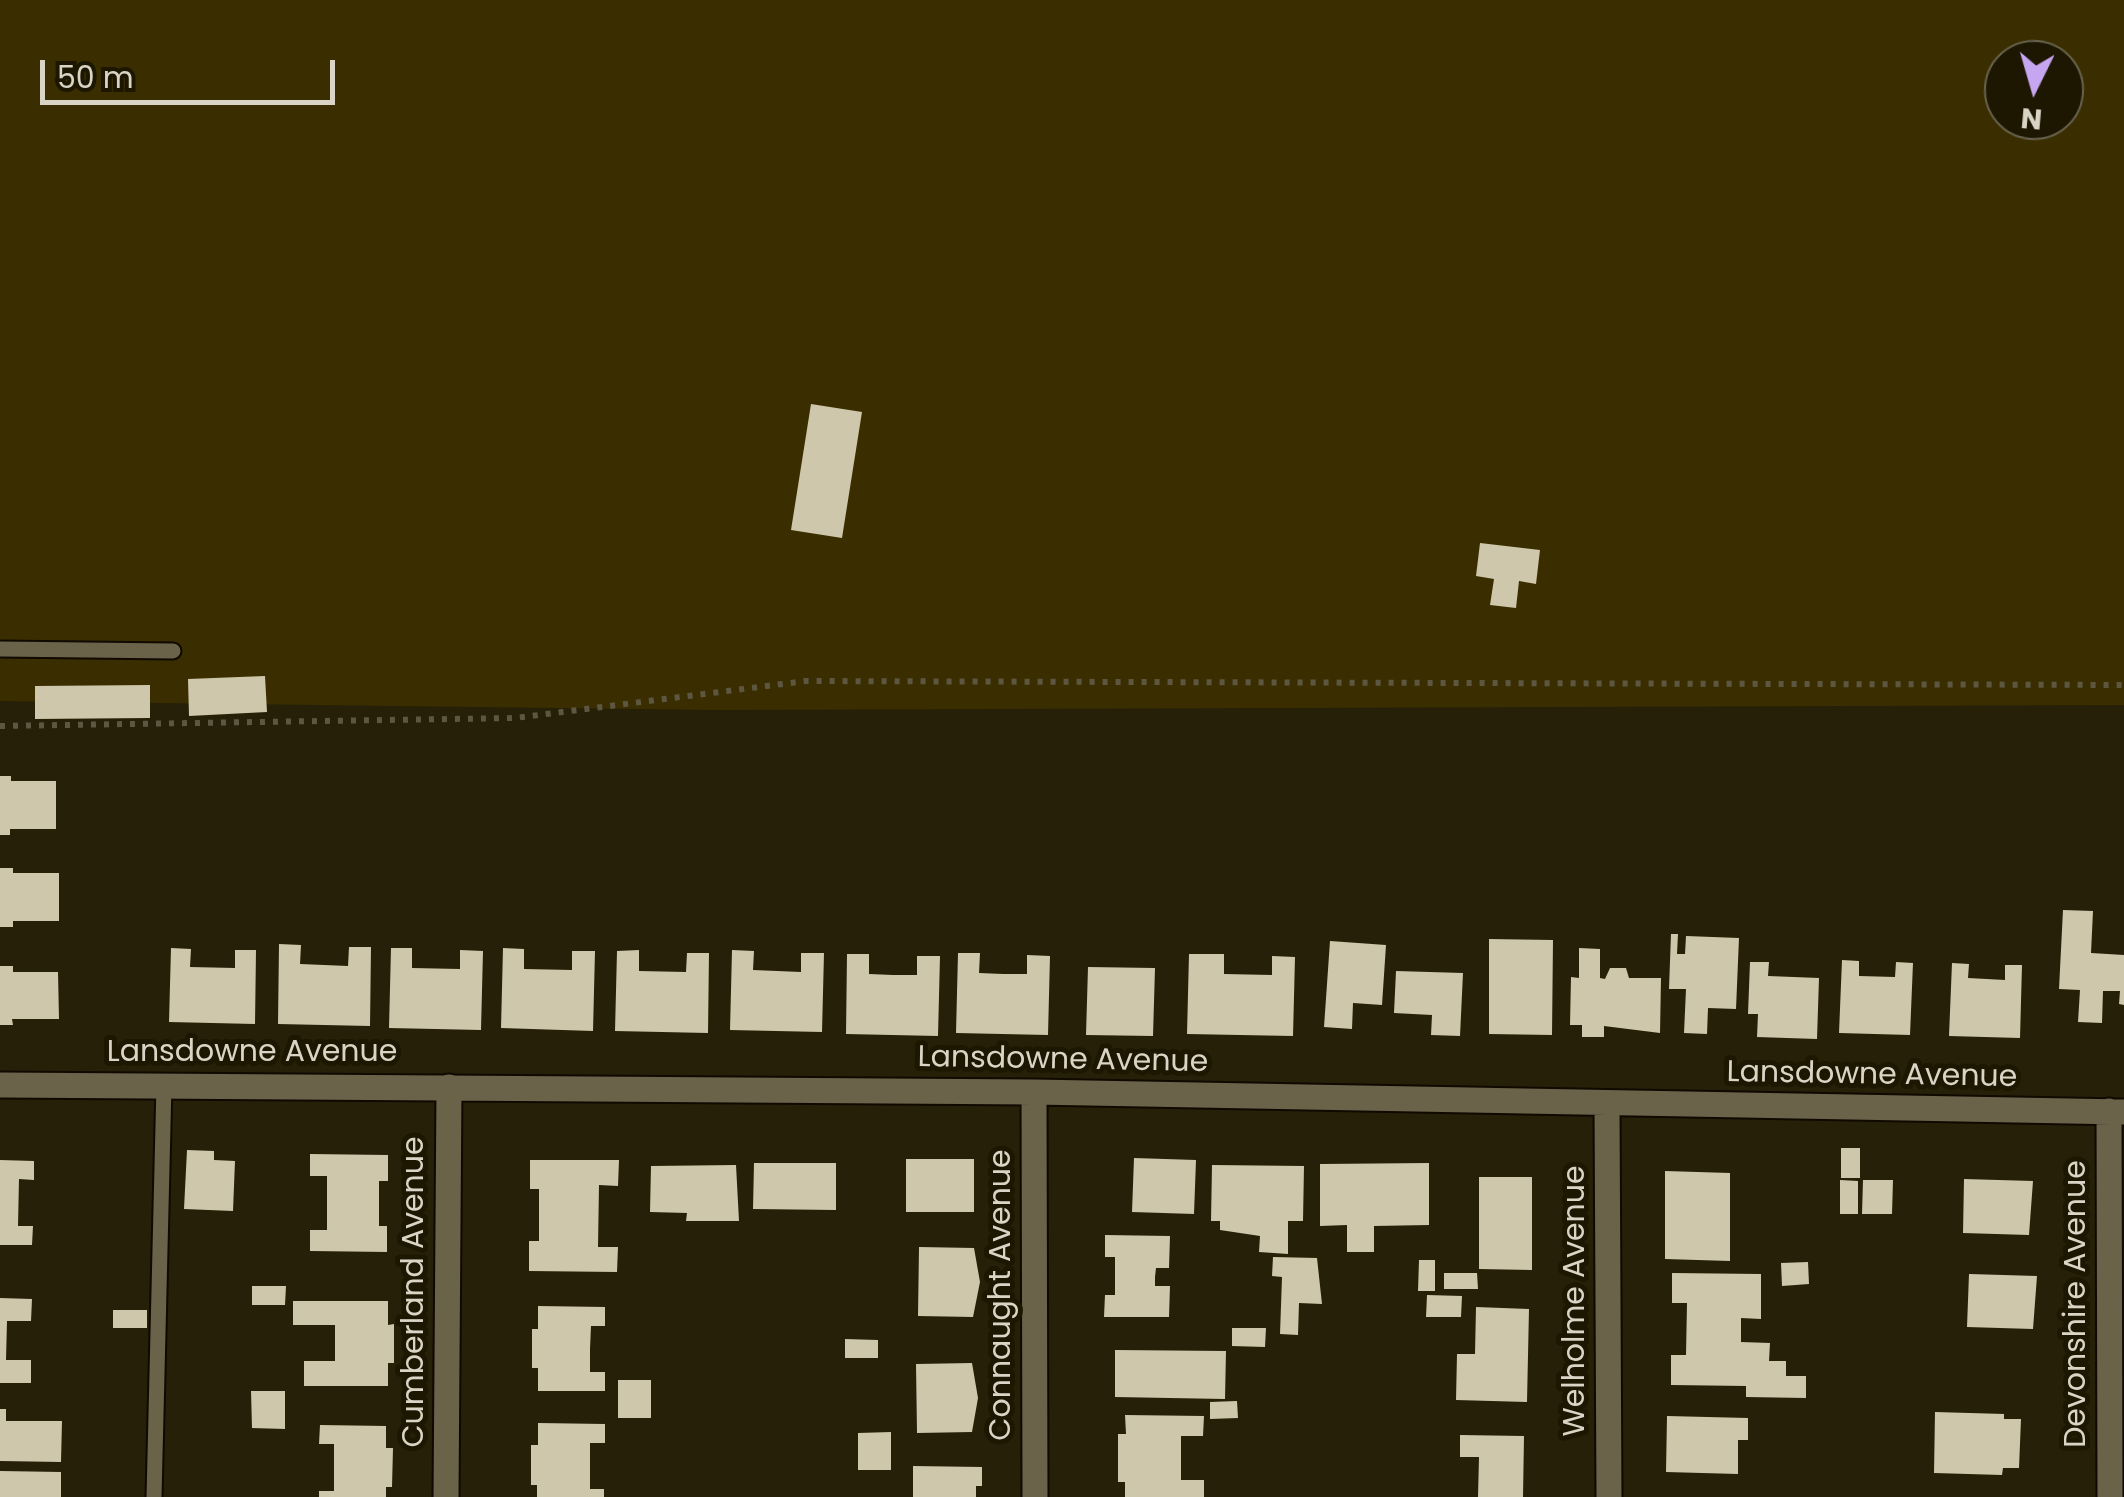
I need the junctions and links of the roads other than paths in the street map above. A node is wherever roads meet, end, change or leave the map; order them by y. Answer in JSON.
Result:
{"nodes":[{"id":1,"x":0,"y":649,"type":"edge"},
{"id":2,"x":173,"y":651,"type":"dead end"},
{"id":3,"x":0,"y":1084,"type":"edge"},
{"id":4,"x":164,"y":1084,"type":"junction"},
{"id":5,"x":448,"y":1087,"type":"junction"},
{"id":6,"x":1034,"y":1092,"type":"junction"},
{"id":7,"x":1607,"y":1106,"type":"junction"},
{"id":8,"x":2116,"y":1111,"type":"edge"},
{"id":9,"x":154,"y":1497,"type":"edge"},
{"id":10,"x":446,"y":1497,"type":"edge"},
{"id":11,"x":1034,"y":1497,"type":"edge"},
{"id":12,"x":1610,"y":1497,"type":"edge"},
{"id":13,"x":2110,"y":1497,"type":"edge"}],
"edges":[{"from":1,"to":2,"type":"lane"},
{"from":3,"to":4,"type":"street","name":"Lansdowne Avenue"},
{"from":4,"to":5,"type":"street","name":"Lansdowne Avenue"},
{"from":4,"to":9,"type":"lane"},
{"from":5,"to":6,"type":"street","name":"Lansdowne Avenue"},
{"from":5,"to":10,"type":"street","name":"Cumberland Avenue"},
{"from":6,"to":7,"type":"street","name":"Lansdowne Avenue"},
{"from":6,"to":11,"type":"street","name":"Connaught Avenue"},
{"from":7,"to":8,"type":"street","name":"Lansdowne Avenue"},
{"from":7,"to":12,"type":"street","name":"Welholme Avenue"},
{"from":8,"to":13,"type":"street","name":"Devonshire Avenue"}]}
